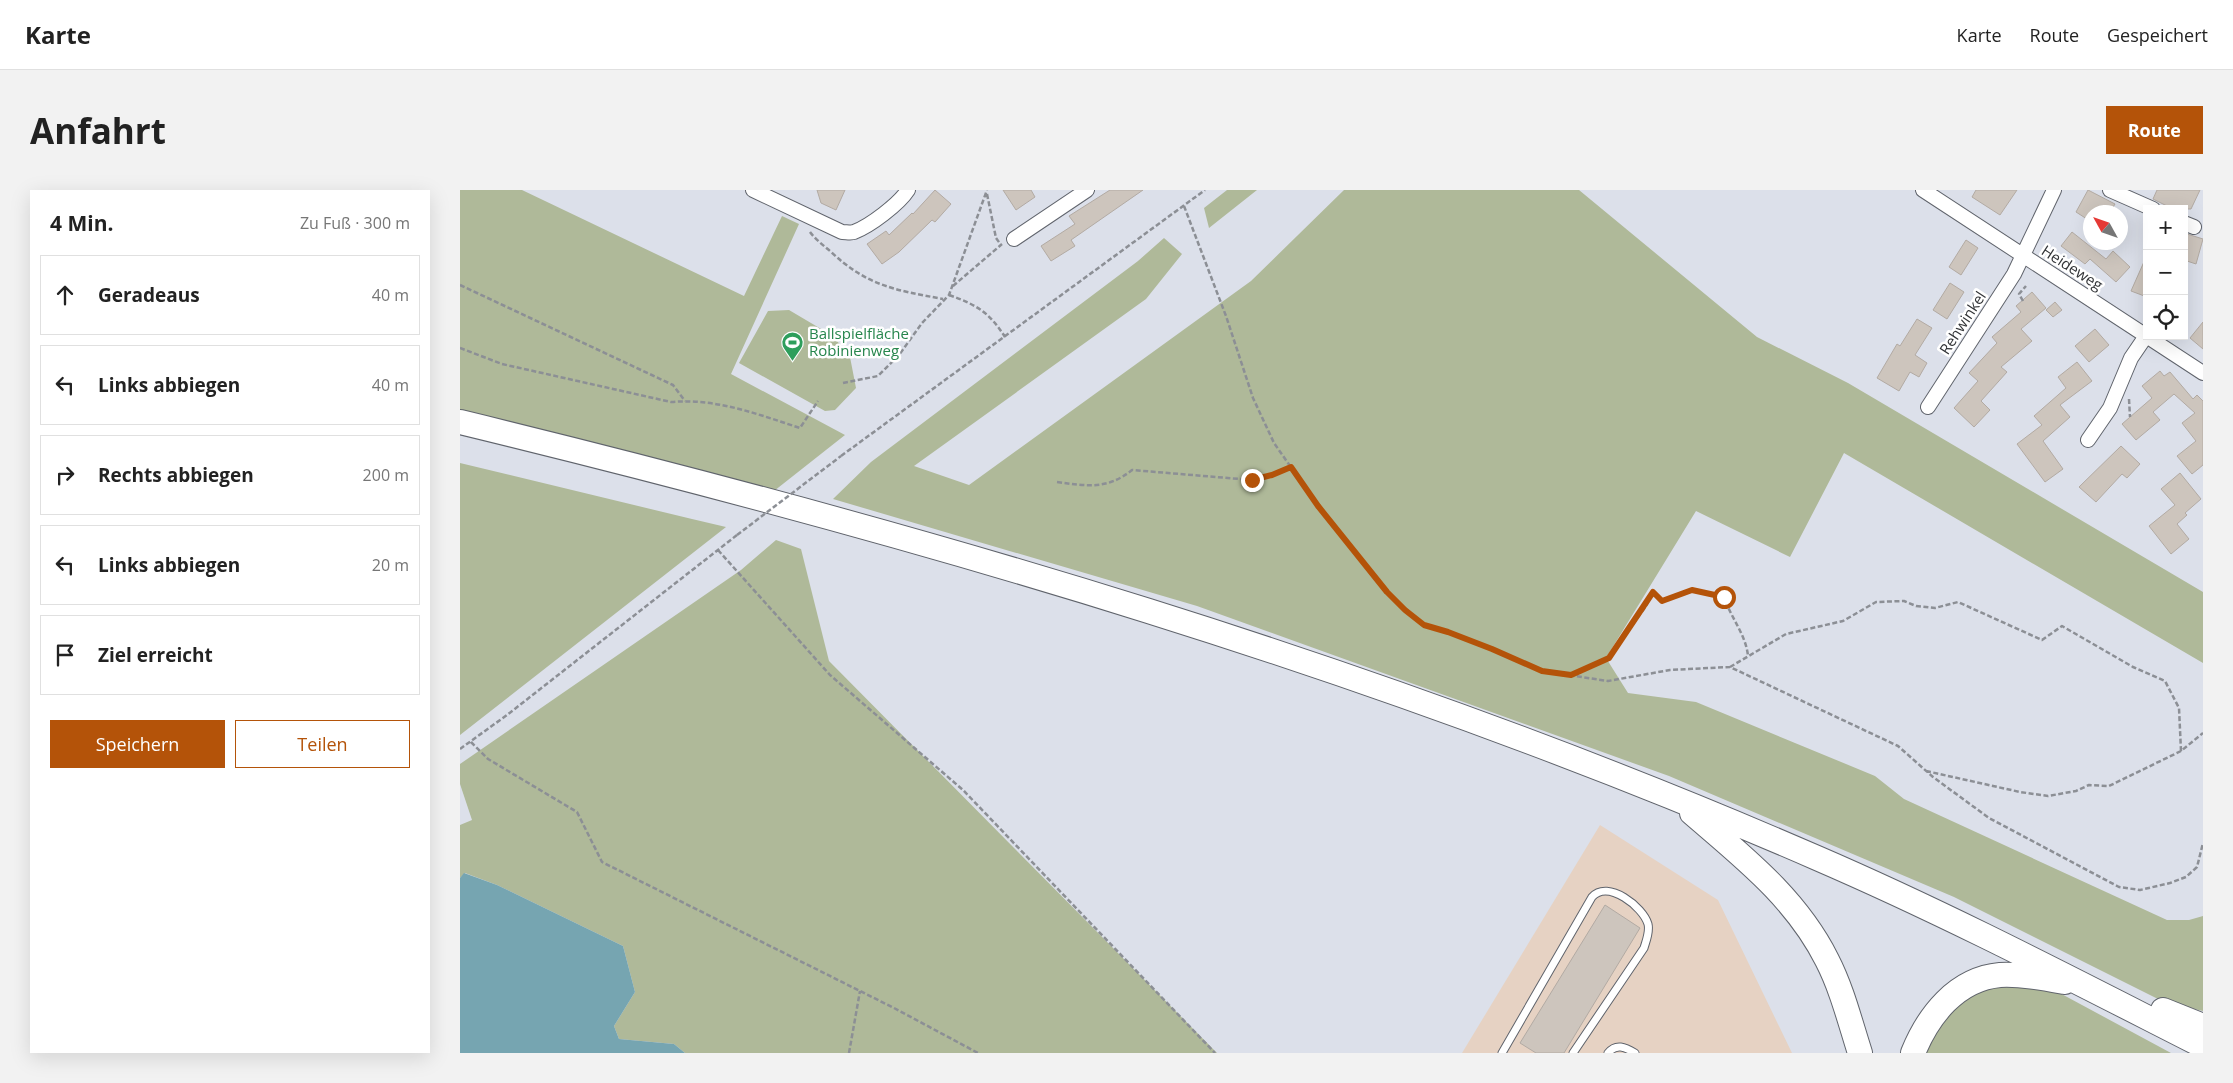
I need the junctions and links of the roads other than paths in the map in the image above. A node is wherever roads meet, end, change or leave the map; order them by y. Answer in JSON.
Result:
{"nodes":[{"id":1,"x":753,"y":190,"type":"edge"},
{"id":2,"x":908,"y":190,"type":"edge"},
{"id":3,"x":1087,"y":190,"type":"edge"},
{"id":4,"x":1923,"y":190,"type":"edge"},
{"id":5,"x":2054,"y":190,"type":"edge"},
{"id":6,"x":2110,"y":190,"type":"edge"},
{"id":7,"x":2144,"y":205,"type":"edge"},
{"id":8,"x":1014,"y":239,"type":"road end"},
{"id":9,"x":2023,"y":256,"type":"junction"},
{"id":10,"x":2143,"y":334,"type":"edge"},
{"id":11,"x":2143,"y":340,"type":"edge"},
{"id":12,"x":2152,"y":340,"type":"edge"},
{"id":13,"x":2203,"y":373,"type":"edge"},
{"id":14,"x":1928,"y":407,"type":"dead end"},
{"id":15,"x":460,"y":422,"type":"edge"},
{"id":16,"x":2088,"y":440,"type":"dead end"},
{"id":17,"x":1675,"y":799,"type":"junction"},
{"id":18,"x":2086,"y":986,"type":"junction"},
{"id":19,"x":2124,"y":1004,"type":"junction"},
{"id":20,"x":2203,"y":1026,"type":"edge"},
{"id":21,"x":2203,"y":1046,"type":"edge"},
{"id":22,"x":1504,"y":1052,"type":"edge"},
{"id":23,"x":1573,"y":1053,"type":"edge"},
{"id":24,"x":1608,"y":1053,"type":"edge"},
{"id":25,"x":1635,"y":1053,"type":"edge"},
{"id":26,"x":1860,"y":1053,"type":"edge"},
{"id":27,"x":1913,"y":1053,"type":"edge"}],
"edges":[{"from":1,"to":2,"type":"street"},
{"from":3,"to":8,"type":"street"},
{"from":4,"to":9,"type":"street","name":"Heideweg"},
{"from":5,"to":9,"type":"street","name":"Rehwinkel"},
{"from":6,"to":7,"type":"street"},
{"from":9,"to":10,"type":"street","name":"Heideweg"},
{"from":9,"to":14,"type":"street","name":"Rehwinkel"},
{"from":11,"to":16,"type":"street"},
{"from":12,"to":13,"type":"street","name":"Heideweg"},
{"from":15,"to":17,"type":"highway"},
{"from":17,"to":18,"type":"highway"},
{"from":17,"to":26,"type":"highway"},
{"from":18,"to":19,"type":"highway"},
{"from":18,"to":27,"type":"highway"},
{"from":19,"to":20,"type":"highway"},
{"from":19,"to":21,"type":"highway"},
{"from":22,"to":23,"type":"lane"},
{"from":24,"to":25,"type":"lane"}]}
